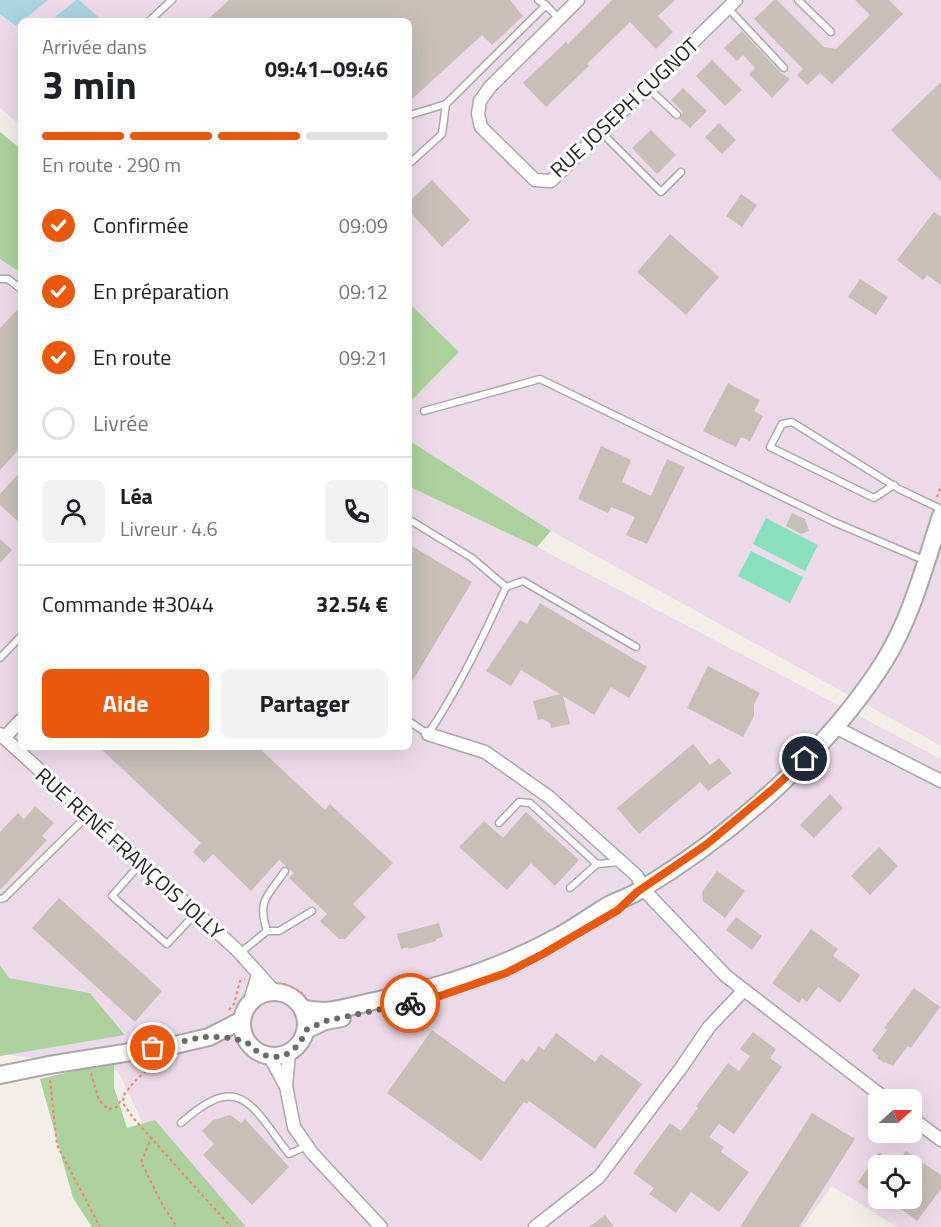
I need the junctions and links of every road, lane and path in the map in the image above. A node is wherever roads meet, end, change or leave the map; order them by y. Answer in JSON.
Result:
{"nodes":[{"id":1,"x":172,"y":0,"type":"edge"},
{"id":2,"x":538,"y":0,"type":"edge"},
{"id":3,"x":578,"y":0,"type":"edge"},
{"id":4,"x":798,"y":0,"type":"edge"},
{"id":5,"x":732,"y":4,"type":"edge"},
{"id":6,"x":546,"y":5,"type":"junction"},
{"id":7,"x":152,"y":18,"type":"edge"},
{"id":8,"x":559,"y":19,"type":"junction"},
{"id":9,"x":831,"y":32,"type":"dead end"},
{"id":10,"x":784,"y":68,"type":"dead end"},
{"id":11,"x":647,"y":87,"type":"junction"},
{"id":12,"x":446,"y":104,"type":"junction"},
{"id":13,"x":412,"y":114,"type":"edge"},
{"id":14,"x":676,"y":115,"type":"dead end"},
{"id":15,"x":601,"y":132,"type":"junction"},
{"id":16,"x":412,"y":161,"type":"edge"},
{"id":17,"x":681,"y":172,"type":"dead end"},
{"id":18,"x":0,"y":279,"type":"edge"},
{"id":19,"x":18,"y":287,"type":"edge"},
{"id":20,"x":424,"y":411,"type":"dead end"},
{"id":21,"x":894,"y":485,"type":"junction"},
{"id":22,"x":941,"y":485,"type":"edge"},
{"id":23,"x":939,"y":511,"type":"edge"},
{"id":24,"x":412,"y":521,"type":"edge"},
{"id":25,"x":926,"y":561,"type":"junction"},
{"id":26,"x":506,"y":587,"type":"junction"},
{"id":27,"x":18,"y":639,"type":"edge"},
{"id":28,"x":636,"y":647,"type":"dead end"},
{"id":29,"x":0,"y":658,"type":"edge"},
{"id":30,"x":18,"y":723,"type":"edge"},
{"id":31,"x":412,"y":723,"type":"edge"},
{"id":32,"x":835,"y":727,"type":"junction"},
{"id":33,"x":428,"y":734,"type":"junction"},
{"id":34,"x":2,"y":736,"type":"edge"},
{"id":35,"x":941,"y":781,"type":"edge"},
{"id":36,"x":89,"y":815,"type":"junction"},
{"id":37,"x":499,"y":824,"type":"dead end"},
{"id":38,"x":621,"y":861,"type":"junction"},
{"id":39,"x":141,"y":863,"type":"junction"},
{"id":40,"x":597,"y":864,"type":"junction"},
{"id":41,"x":285,"y":872,"type":"dead end"},
{"id":42,"x":570,"y":888,"type":"dead end"},
{"id":43,"x":640,"y":891,"type":"junction"},
{"id":44,"x":0,"y":899,"type":"edge"},
{"id":45,"x":312,"y":911,"type":"dead end"},
{"id":46,"x":196,"y":913,"type":"junction"},
{"id":47,"x":267,"y":931,"type":"junction"},
{"id":48,"x":240,"y":953,"type":"junction"},
{"id":49,"x":258,"y":975,"type":"junction"},
{"id":50,"x":279,"y":988,"type":"junction"},
{"id":51,"x":744,"y":990,"type":"junction"},
{"id":52,"x":305,"y":1002,"type":"junction"},
{"id":53,"x":249,"y":1004,"type":"junction"},
{"id":54,"x":234,"y":1017,"type":"junction"},
{"id":55,"x":306,"y":1030,"type":"junction"},
{"id":56,"x":209,"y":1037,"type":"junction"},
{"id":57,"x":249,"y":1044,"type":"junction"},
{"id":58,"x":175,"y":1045,"type":"junction"},
{"id":59,"x":289,"y":1054,"type":"junction"},
{"id":60,"x":270,"y":1057,"type":"junction"},
{"id":61,"x":86,"y":1059,"type":"junction"},
{"id":62,"x":49,"y":1065,"type":"junction"},
{"id":63,"x":0,"y":1075,"type":"edge"},
{"id":64,"x":286,"y":1086,"type":"junction"},
{"id":65,"x":873,"y":1089,"type":"edge"},
{"id":66,"x":123,"y":1096,"type":"junction"},
{"id":67,"x":181,"y":1123,"type":"dead end"},
{"id":68,"x":922,"y":1126,"type":"edge"},
{"id":69,"x":152,"y":1137,"type":"junction"},
{"id":70,"x":941,"y":1140,"type":"edge"},
{"id":71,"x":307,"y":1145,"type":"junction"},
{"id":72,"x":100,"y":1227,"type":"edge"},
{"id":73,"x":177,"y":1227,"type":"edge"},
{"id":74,"x":231,"y":1227,"type":"edge"},
{"id":75,"x":381,"y":1227,"type":"edge"},
{"id":76,"x":535,"y":1227,"type":"edge"}],
"edges":[{"from":1,"to":7,"type":"lane"},
{"from":2,"to":6,"type":"lane"},
{"from":3,"to":8,"type":"street","name":"RUE JOSEPH CUGNOT"},
{"from":4,"to":9,"type":"lane"},
{"from":5,"to":10,"type":"lane"},
{"from":5,"to":11,"type":"street","name":"RUE JOSEPH CUGNOT"},
{"from":6,"to":8,"type":"lane"},
{"from":6,"to":12,"type":"lane"},
{"from":8,"to":15,"type":"street","name":"RUE JOSEPH CUGNOT"},
{"from":11,"to":14,"type":"lane"},
{"from":11,"to":15,"type":"street","name":"RUE JOSEPH CUGNOT"},
{"from":12,"to":13,"type":"lane"},
{"from":12,"to":16,"type":"lane"},
{"from":15,"to":17,"type":"lane"},
{"from":18,"to":19,"type":"lane"},
{"from":20,"to":25,"type":"lane"},
{"from":21,"to":21,"type":"lane"},
{"from":21,"to":23,"type":"lane"},
{"from":22,"to":23,"type":"path"},
{"from":23,"to":25,"type":"street"},
{"from":24,"to":26,"type":"lane"},
{"from":25,"to":32,"type":"street"},
{"from":26,"to":28,"type":"lane"},
{"from":26,"to":33,"type":"lane"},
{"from":27,"to":29,"type":"lane"},
{"from":30,"to":34,"type":"street"},
{"from":31,"to":33,"type":"lane"},
{"from":32,"to":35,"type":"street"},
{"from":32,"to":43,"type":"street"},
{"from":33,"to":38,"type":"street"},
{"from":34,"to":36,"type":"street","name":"RUE RENÉ FRANÇOIS JOLLY"},
{"from":36,"to":39,"type":"street","name":"RUE RENÉ FRANÇOIS JOLLY"},
{"from":36,"to":44,"type":"lane"},
{"from":37,"to":40,"type":"lane"},
{"from":38,"to":40,"type":"lane"},
{"from":38,"to":43,"type":"street"},
{"from":39,"to":46,"type":"street","name":"RUE RENÉ FRANÇOIS JOLLY"},
{"from":39,"to":46,"type":"lane"},
{"from":40,"to":42,"type":"lane"},
{"from":41,"to":47,"type":"lane"},
{"from":43,"to":51,"type":"street"},
{"from":43,"to":52,"type":"street"},
{"from":43,"to":55,"type":"street"},
{"from":45,"to":47,"type":"lane"},
{"from":46,"to":48,"type":"street","name":"RUE RENÉ FRANÇOIS JOLLY"},
{"from":47,"to":48,"type":"lane"},
{"from":48,"to":49,"type":"street","name":"RUE RENÉ FRANÇOIS JOLLY"},
{"from":49,"to":50,"type":"street","name":"RUE RENÉ FRANÇOIS JOLLY"},
{"from":49,"to":53,"type":"street"},
{"from":49,"to":54,"type":"path"},
{"from":50,"to":52,"type":"path"},
{"from":50,"to":52,"type":"street"},
{"from":50,"to":53,"type":"street"},
{"from":51,"to":65,"type":"street"},
{"from":51,"to":76,"type":"street"},
{"from":52,"to":55,"type":"street"},
{"from":53,"to":54,"type":"street"},
{"from":54,"to":56,"type":"street"},
{"from":54,"to":57,"type":"street"},
{"from":55,"to":59,"type":"street"},
{"from":56,"to":57,"type":"street"},
{"from":56,"to":58,"type":"street"},
{"from":57,"to":60,"type":"street"},
{"from":58,"to":61,"type":"street"},
{"from":58,"to":66,"type":"path"},
{"from":59,"to":60,"type":"street"},
{"from":59,"to":64,"type":"street"},
{"from":60,"to":64,"type":"street"},
{"from":61,"to":62,"type":"street"},
{"from":61,"to":66,"type":"path"},
{"from":62,"to":63,"type":"street"},
{"from":62,"to":72,"type":"path"},
{"from":64,"to":71,"type":"street"},
{"from":66,"to":69,"type":"path"},
{"from":67,"to":71,"type":"lane"},
{"from":68,"to":70,"type":"street"},
{"from":69,"to":73,"type":"path"},
{"from":69,"to":74,"type":"path"},
{"from":71,"to":75,"type":"street"}]}
